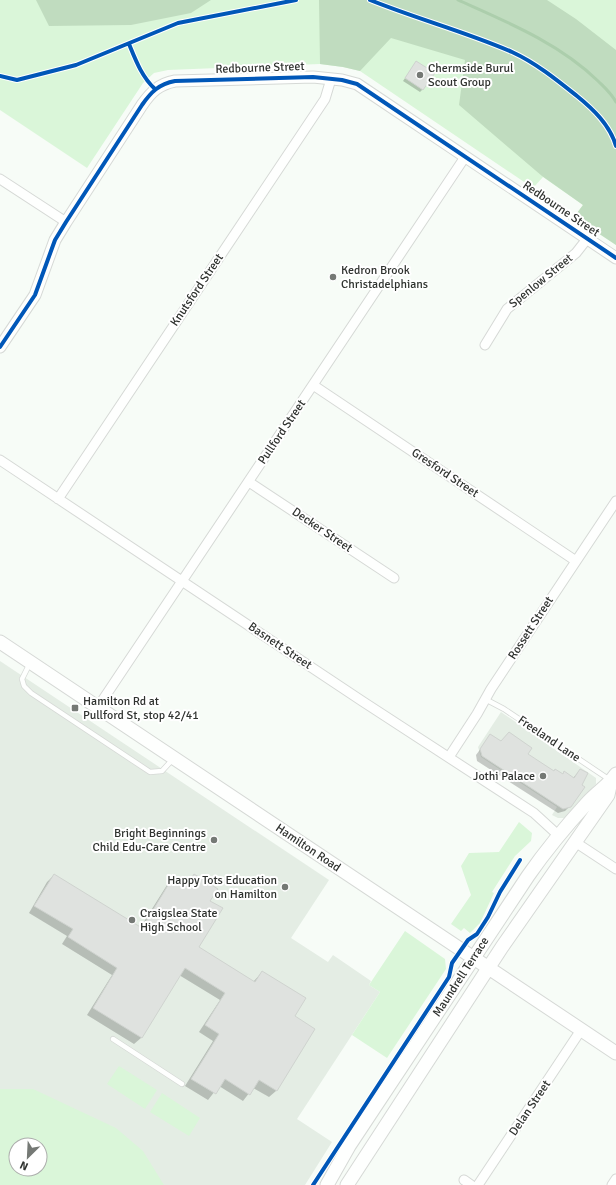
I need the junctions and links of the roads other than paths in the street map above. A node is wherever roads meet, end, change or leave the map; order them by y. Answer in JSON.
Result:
{"nodes":[{"id":1,"x":331,"y":78,"type":"junction"},
{"id":2,"x":465,"y":156,"type":"junction"},
{"id":3,"x":0,"y":179,"type":"edge"},
{"id":4,"x":66,"y":222,"type":"junction"},
{"id":5,"x":587,"y":239,"type":"junction"},
{"id":6,"x":616,"y":258,"type":"edge"},
{"id":7,"x":486,"y":345,"type":"dead end"},
{"id":8,"x":0,"y":347,"type":"edge"},
{"id":9,"x":313,"y":385,"type":"junction"},
{"id":10,"x":0,"y":460,"type":"edge"},
{"id":11,"x":249,"y":482,"type":"junction"},
{"id":12,"x":58,"y":499,"type":"junction"},
{"id":13,"x":616,"y":501,"type":"edge"},
{"id":14,"x":576,"y":561,"type":"junction"},
{"id":15,"x":394,"y":578,"type":"dead end"},
{"id":16,"x":182,"y":581,"type":"junction"},
{"id":17,"x":0,"y":642,"type":"edge"},
{"id":18,"x":30,"y":662,"type":"junction"},
{"id":19,"x":485,"y":699,"type":"junction"},
{"id":20,"x":98,"y":707,"type":"junction"},
{"id":21,"x":449,"y":757,"type":"junction"},
{"id":22,"x":174,"y":758,"type":"junction"},
{"id":23,"x":614,"y":778,"type":"edge"},
{"id":24,"x":558,"y":835,"type":"junction"},
{"id":25,"x":575,"y":842,"type":"junction"},
{"id":26,"x":616,"y":869,"type":"edge"},
{"id":27,"x":473,"y":958,"type":"junction"},
{"id":28,"x":489,"y":968,"type":"junction"},
{"id":29,"x":581,"y":1030,"type":"junction"},
{"id":30,"x":114,"y":1039,"type":"dead end"},
{"id":31,"x":616,"y":1053,"type":"edge"},
{"id":32,"x":182,"y":1084,"type":"dead end"},
{"id":33,"x":616,"y":1179,"type":"edge"},
{"id":34,"x":327,"y":1185,"type":"edge"},
{"id":35,"x":347,"y":1185,"type":"edge"},
{"id":36,"x":478,"y":1185,"type":"edge"},
{"id":37,"x":612,"y":1185,"type":"edge"}],
"edges":[{"from":1,"to":2,"type":"street","name":"Redbourne Street"},
{"from":1,"to":4,"type":"street","name":"Redbourne Street"},
{"from":1,"to":12,"type":"street","name":"Knutsford Street"},
{"from":2,"to":5,"type":"street","name":"Redbourne Street"},
{"from":2,"to":9,"type":"street","name":"Pullford Street"},
{"from":3,"to":4,"type":"street"},
{"from":4,"to":8,"type":"street","name":"Redbourne Street"},
{"from":5,"to":6,"type":"street","name":"Redbourne Street"},
{"from":5,"to":7,"type":"street","name":"Spenlow Street"},
{"from":9,"to":11,"type":"street","name":"Pullford Street"},
{"from":9,"to":14,"type":"street","name":"Gresford Street"},
{"from":10,"to":12,"type":"street","name":"Basnett Street"},
{"from":11,"to":15,"type":"street","name":"Decker Street"},
{"from":11,"to":16,"type":"street","name":"Pullford Street"},
{"from":12,"to":16,"type":"street","name":"Basnett Street"},
{"from":13,"to":14,"type":"street","name":"Rossett Street"},
{"from":14,"to":19,"type":"street","name":"Rossett Street"},
{"from":16,"to":20,"type":"street","name":"Pullford Street"},
{"from":16,"to":21,"type":"street","name":"Basnett Street"},
{"from":17,"to":18,"type":"main road","name":"Hamilton Road"},
{"from":18,"to":20,"type":"main road","name":"Hamilton Road"},
{"from":18,"to":22,"type":"lane"},
{"from":19,"to":21,"type":"street","name":"Rossett Street"},
{"from":19,"to":23,"type":"lane","name":"Freeland Lane"},
{"from":20,"to":22,"type":"main road","name":"Hamilton Road"},
{"from":21,"to":24,"type":"street","name":"Basnett Street"},
{"from":22,"to":27,"type":"main road","name":"Hamilton Road"},
{"from":23,"to":24,"type":"main road","name":"Maundrell Terrace"},
{"from":23,"to":25,"type":"main road","name":"Maundrell Terrace"},
{"from":24,"to":27,"type":"main road","name":"Maundrell Terrace"},
{"from":25,"to":26,"type":"street"},
{"from":25,"to":28,"type":"main road","name":"Maundrell Terrace"},
{"from":27,"to":28,"type":"main road","name":"Hamilton Road"},
{"from":27,"to":34,"type":"main road","name":"Maundrell Terrace"},
{"from":28,"to":29,"type":"main road","name":"Hamilton Road"},
{"from":28,"to":35,"type":"main road","name":"Maundrell Terrace"},
{"from":29,"to":31,"type":"main road","name":"Hamilton Road"},
{"from":29,"to":36,"type":"street","name":"Delan Street"},
{"from":30,"to":32,"type":"lane"},
{"from":33,"to":37,"type":"street"}]}
